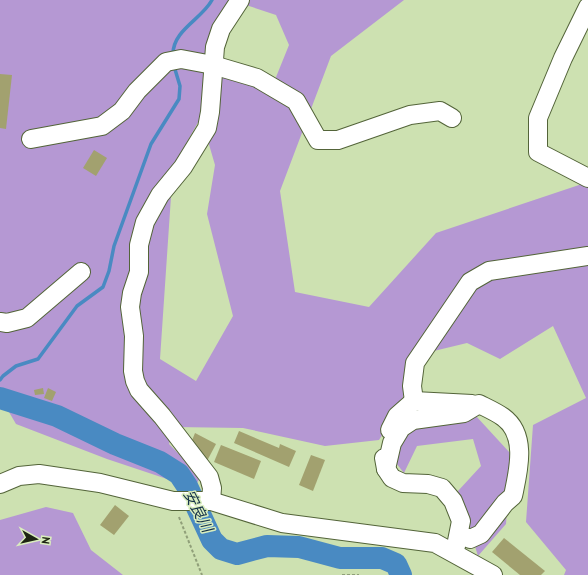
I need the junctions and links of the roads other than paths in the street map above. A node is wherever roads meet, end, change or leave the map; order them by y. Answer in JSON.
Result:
{"nodes":[{"id":1,"x":240,"y":0,"type":"edge"},
{"id":2,"x":588,"y":7,"type":"edge"},
{"id":3,"x":212,"y":65,"type":"junction"},
{"id":4,"x":452,"y":118,"type":"dead end"},
{"id":5,"x":30,"y":139,"type":"dead end"},
{"id":6,"x":588,"y":178,"type":"edge"},
{"id":7,"x":588,"y":256,"type":"edge"},
{"id":8,"x":81,"y":272,"type":"dead end"},
{"id":9,"x":0,"y":322,"type":"edge"},
{"id":10,"x":414,"y":401,"type":"junction"},
{"id":11,"x":479,"y":404,"type":"junction"},
{"id":12,"x":386,"y":470,"type":"junction"},
{"id":13,"x":0,"y":484,"type":"edge"},
{"id":14,"x":208,"y":501,"type":"junction"},
{"id":15,"x":460,"y":535,"type":"junction"},
{"id":16,"x":454,"y":553,"type":"junction"},
{"id":17,"x":493,"y":575,"type":"edge"}],
"edges":[{"from":1,"to":3,"type":"street"},
{"from":2,"to":6,"type":"street"},
{"from":3,"to":4,"type":"street"},
{"from":3,"to":5,"type":"street"},
{"from":3,"to":14,"type":"street"},
{"from":7,"to":10,"type":"street"},
{"from":8,"to":9,"type":"street"},
{"from":10,"to":11,"type":"street"},
{"from":10,"to":12,"type":"street"},
{"from":11,"to":12,"type":"street"},
{"from":11,"to":15,"type":"street"},
{"from":12,"to":15,"type":"street"},
{"from":13,"to":14,"type":"street"},
{"from":14,"to":16,"type":"street"},
{"from":15,"to":16,"type":"street"},
{"from":16,"to":17,"type":"street"}]}
